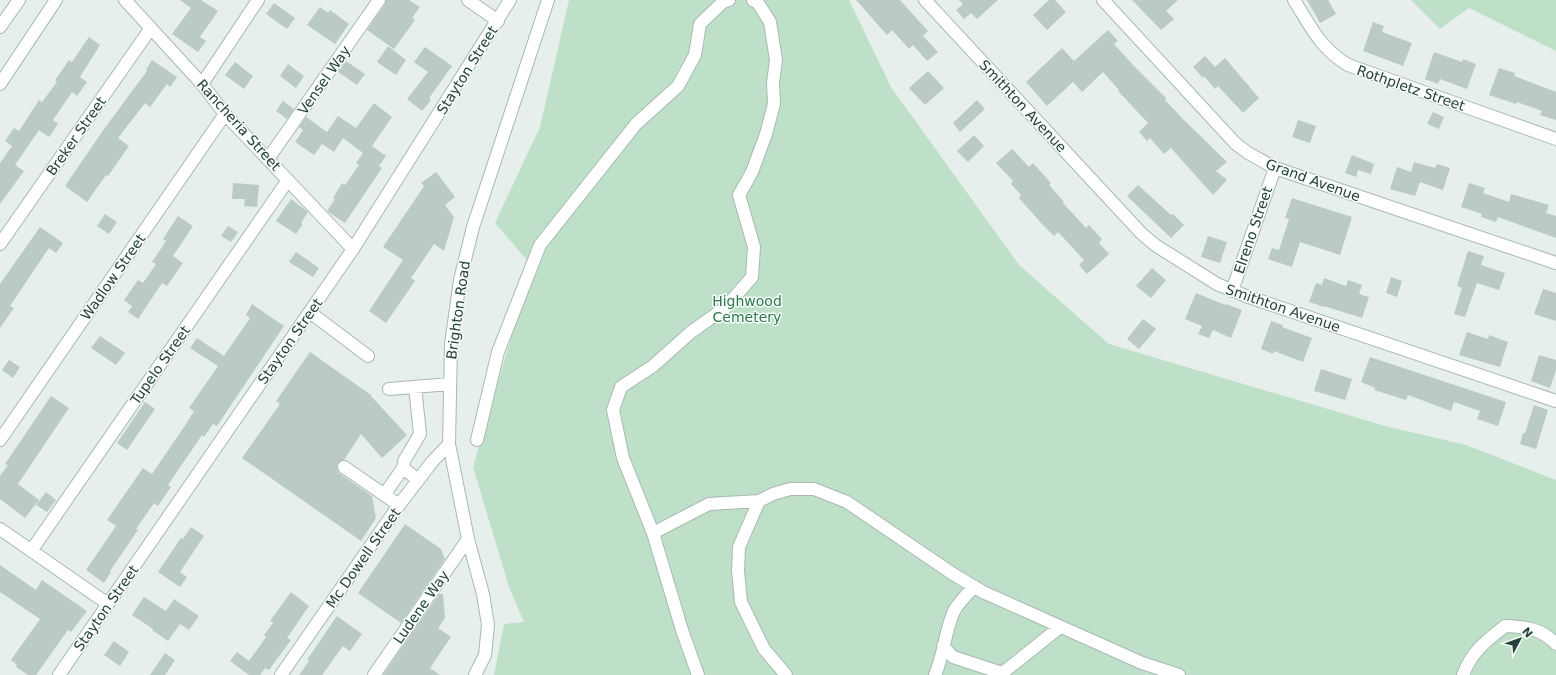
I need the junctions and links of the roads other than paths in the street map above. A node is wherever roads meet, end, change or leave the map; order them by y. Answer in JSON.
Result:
{"nodes":[{"id":1,"x":19,"y":0,"type":"edge"},
{"id":2,"x":56,"y":0,"type":"edge"},
{"id":3,"x":125,"y":0,"type":"edge"},
{"id":4,"x":258,"y":0,"type":"edge"},
{"id":5,"x":380,"y":0,"type":"edge"},
{"id":6,"x":468,"y":0,"type":"edge"},
{"id":7,"x":510,"y":0,"type":"edge"},
{"id":8,"x":548,"y":0,"type":"edge"},
{"id":9,"x":729,"y":0,"type":"edge"},
{"id":10,"x":753,"y":0,"type":"edge"},
{"id":11,"x":925,"y":0,"type":"edge"},
{"id":12,"x":1103,"y":0,"type":"edge"},
{"id":13,"x":1294,"y":0,"type":"edge"},
{"id":14,"x":498,"y":21,"type":"junction"},
{"id":15,"x":0,"y":27,"type":"edge"},
{"id":16,"x":151,"y":28,"type":"junction"},
{"id":17,"x":0,"y":84,"type":"edge"},
{"id":18,"x":202,"y":84,"type":"junction"},
{"id":19,"x":225,"y":114,"type":"junction"},
{"id":20,"x":1556,"y":139,"type":"edge"},
{"id":21,"x":268,"y":159,"type":"junction"},
{"id":22,"x":1275,"y":168,"type":"junction"},
{"id":23,"x":288,"y":180,"type":"junction"},
{"id":24,"x":0,"y":244,"type":"edge"},
{"id":25,"x":353,"y":250,"type":"junction"},
{"id":26,"x":1556,"y":262,"type":"edge"},
{"id":27,"x":1232,"y":291,"type":"junction"},
{"id":28,"x":310,"y":313,"type":"junction"},
{"id":29,"x":368,"y":356,"type":"dead end"},
{"id":30,"x":450,"y":384,"type":"junction"},
{"id":31,"x":415,"y":387,"type":"junction"},
{"id":32,"x":389,"y":389,"type":"dead end"},
{"id":33,"x":1556,"y":401,"type":"edge"},
{"id":34,"x":0,"y":440,"type":"edge"},
{"id":35,"x":477,"y":440,"type":"dead end"},
{"id":36,"x":449,"y":444,"type":"junction"},
{"id":37,"x":344,"y":467,"type":"dead end"},
{"id":38,"x":404,"y":468,"type":"junction"},
{"id":39,"x":418,"y":480,"type":"junction"},
{"id":40,"x":384,"y":495,"type":"junction"},
{"id":41,"x":760,"y":501,"type":"junction"},
{"id":42,"x":399,"y":505,"type":"junction"},
{"id":43,"x":0,"y":529,"type":"edge"},
{"id":44,"x":653,"y":533,"type":"junction"},
{"id":45,"x":468,"y":539,"type":"junction"},
{"id":46,"x":31,"y":551,"type":"junction"},
{"id":47,"x":974,"y":586,"type":"junction"},
{"id":48,"x":108,"y":604,"type":"junction"},
{"id":49,"x":1060,"y":627,"type":"junction"},
{"id":50,"x":1556,"y":644,"type":"edge"},
{"id":51,"x":943,"y":646,"type":"junction"},
{"id":52,"x":1001,"y":674,"type":"edge"},
{"id":53,"x":59,"y":675,"type":"edge"},
{"id":54,"x":281,"y":675,"type":"edge"},
{"id":55,"x":374,"y":675,"type":"edge"},
{"id":56,"x":475,"y":675,"type":"edge"},
{"id":57,"x":698,"y":675,"type":"edge"},
{"id":58,"x":786,"y":675,"type":"edge"},
{"id":59,"x":935,"y":675,"type":"edge"},
{"id":60,"x":1179,"y":675,"type":"edge"},
{"id":61,"x":1463,"y":675,"type":"edge"}],
"edges":[{"from":1,"to":15,"type":"street"},
{"from":2,"to":17,"type":"street"},
{"from":3,"to":16,"type":"street","name":"Rancheria Street"},
{"from":4,"to":18,"type":"street"},
{"from":5,"to":21,"type":"street","name":"Vensel Way"},
{"from":6,"to":14,"type":"street"},
{"from":7,"to":14,"type":"street","name":"Stayton Street"},
{"from":8,"to":30,"type":"street","name":"Brighton Road"},
{"from":9,"to":35,"type":"street"},
{"from":10,"to":44,"type":"street"},
{"from":11,"to":27,"type":"street","name":"Smithton Avenue"},
{"from":12,"to":22,"type":"street","name":"Grand Avenue"},
{"from":13,"to":20,"type":"street","name":"Rothpletz Street"},
{"from":14,"to":25,"type":"street","name":"Stayton Street"},
{"from":16,"to":18,"type":"street","name":"Rancheria Street"},
{"from":16,"to":24,"type":"street","name":"Breker Street"},
{"from":18,"to":19,"type":"street","name":"Rancheria Street"},
{"from":19,"to":21,"type":"street","name":"Rancheria Street"},
{"from":19,"to":34,"type":"street","name":"Wadlow Street"},
{"from":21,"to":23,"type":"street","name":"Rancheria Street"},
{"from":22,"to":26,"type":"street","name":"Grand Avenue"},
{"from":22,"to":27,"type":"street","name":"Elreno Street"},
{"from":23,"to":25,"type":"street","name":"Rancheria Street"},
{"from":23,"to":46,"type":"street","name":"Tupelo Street"},
{"from":25,"to":28,"type":"street","name":"Stayton Street"},
{"from":27,"to":33,"type":"street","name":"Smithton Avenue"},
{"from":28,"to":29,"type":"street"},
{"from":28,"to":48,"type":"street","name":"Stayton Street"},
{"from":30,"to":31,"type":"street"},
{"from":30,"to":36,"type":"street","name":"Brighton Road"},
{"from":31,"to":32,"type":"street"},
{"from":31,"to":38,"type":"street"},
{"from":36,"to":39,"type":"street","name":"Mc Dowell Street"},
{"from":36,"to":45,"type":"street","name":"Brighton Road"},
{"from":37,"to":40,"type":"street"},
{"from":38,"to":39,"type":"street"},
{"from":38,"to":40,"type":"street"},
{"from":39,"to":42,"type":"street","name":"Mc Dowell Street"},
{"from":40,"to":42,"type":"street"},
{"from":41,"to":44,"type":"street"},
{"from":41,"to":47,"type":"street"},
{"from":41,"to":58,"type":"street"},
{"from":42,"to":54,"type":"street","name":"Mc Dowell Street"},
{"from":43,"to":46,"type":"street"},
{"from":44,"to":57,"type":"street"},
{"from":45,"to":55,"type":"street","name":"Ludene Way"},
{"from":45,"to":56,"type":"street","name":"Brighton Road"},
{"from":46,"to":48,"type":"street"},
{"from":47,"to":49,"type":"street"},
{"from":47,"to":51,"type":"street"},
{"from":48,"to":53,"type":"street","name":"Stayton Street"},
{"from":49,"to":52,"type":"street"},
{"from":49,"to":60,"type":"street"},
{"from":50,"to":61,"type":"street"},
{"from":51,"to":52,"type":"street"},
{"from":51,"to":59,"type":"street"}]}
